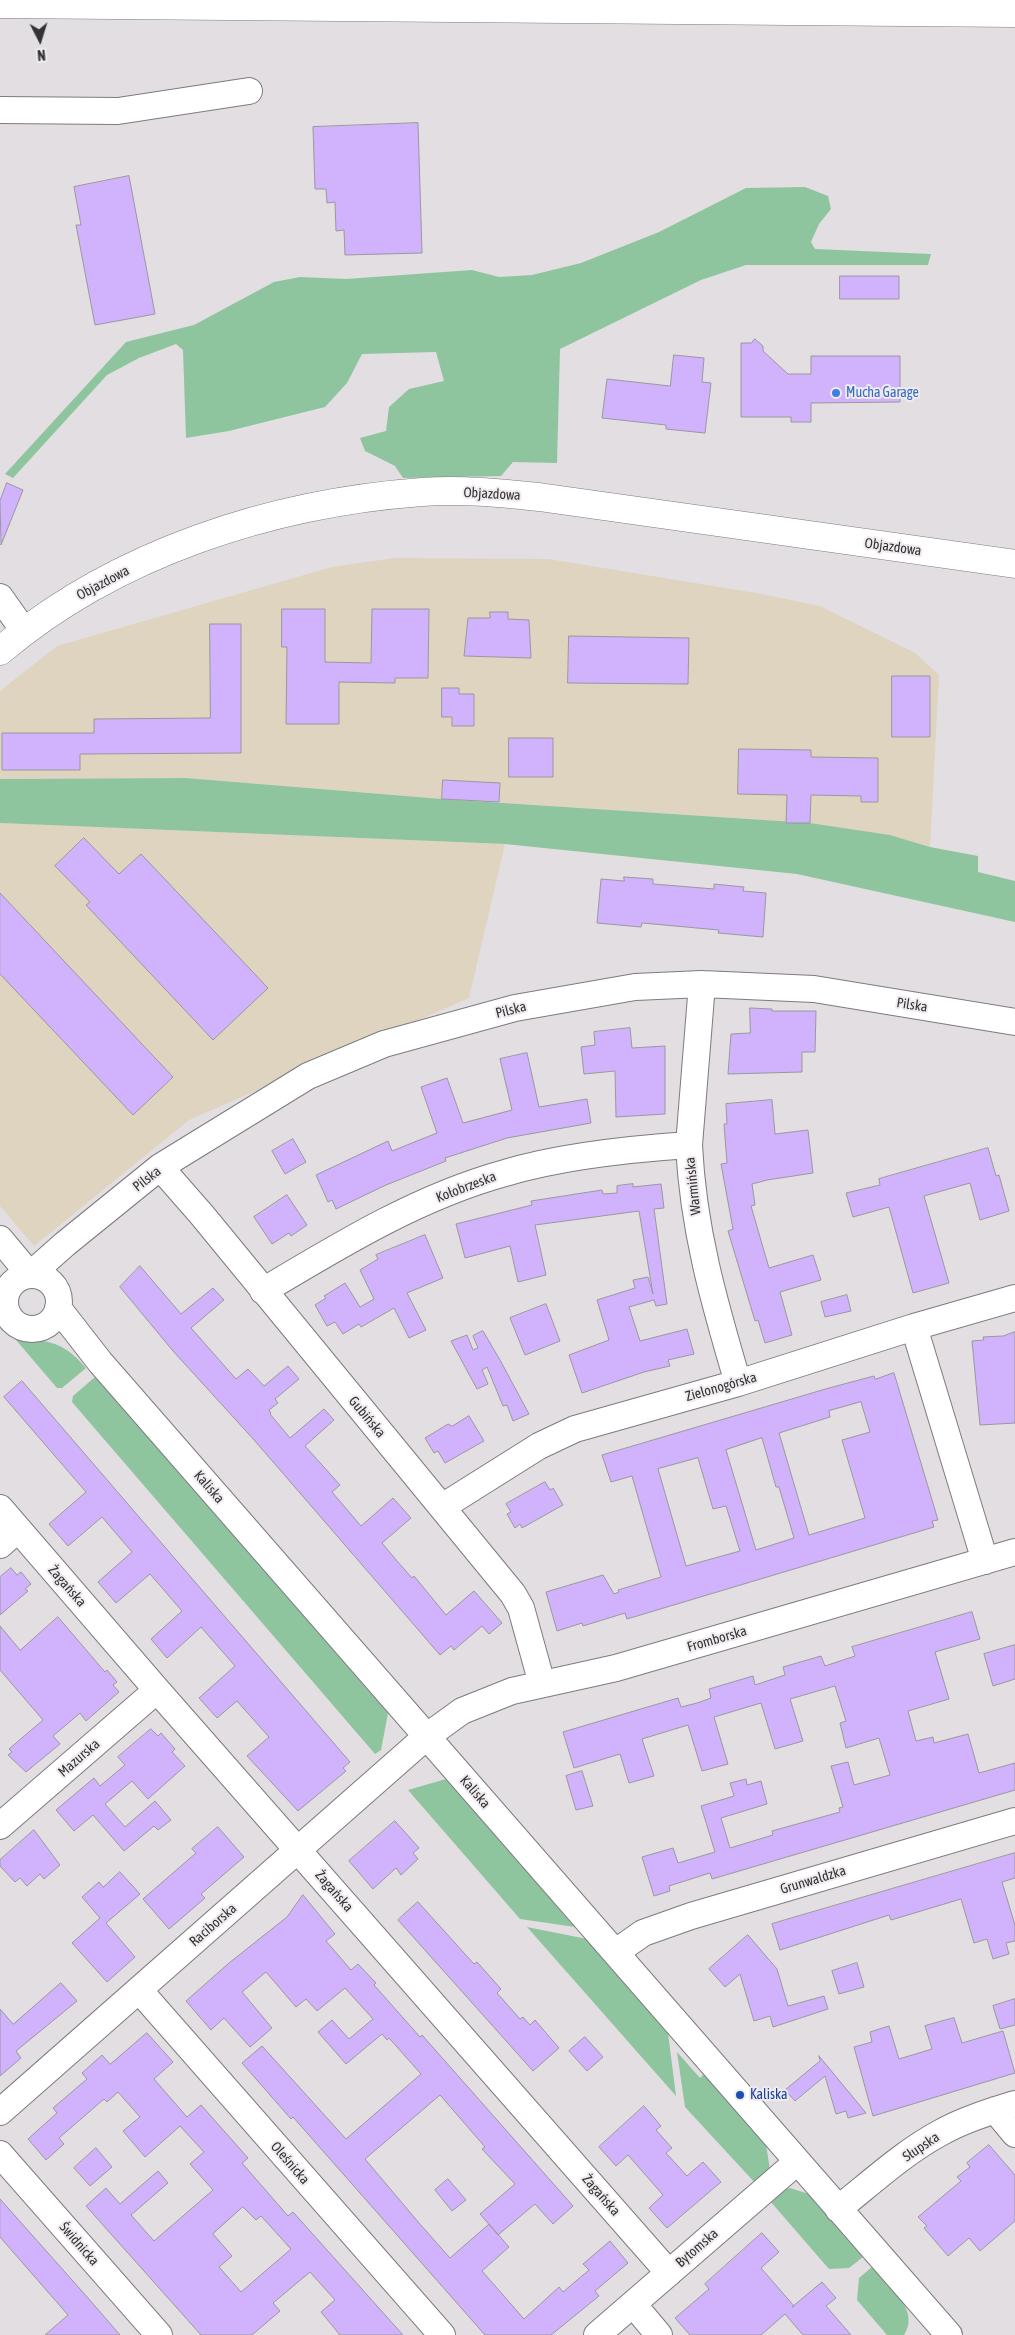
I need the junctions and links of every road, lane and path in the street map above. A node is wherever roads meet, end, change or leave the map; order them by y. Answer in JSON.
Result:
{"nodes":[{"id":1,"x":0,"y":4,"type":"edge"},
{"id":2,"x":1015,"y":13,"type":"edge"},
{"id":3,"x":249,"y":91,"type":"dead end"},
{"id":4,"x":0,"y":110,"type":"edge"},
{"id":5,"x":1015,"y":564,"type":"edge"},
{"id":6,"x":0,"y":597,"type":"edge"},
{"id":7,"x":24,"y":631,"type":"junction"},
{"id":8,"x":0,"y":651,"type":"edge"},
{"id":9,"x":702,"y":984,"type":"junction"},
{"id":10,"x":1015,"y":1022,"type":"edge"},
{"id":11,"x":689,"y":1145,"type":"junction"},
{"id":12,"x":160,"y":1168,"type":"junction"},
{"id":13,"x":0,"y":1239,"type":"edge"},
{"id":14,"x":65,"y":1244,"type":"junction"},
{"id":15,"x":0,"y":1263,"type":"edge"},
{"id":16,"x":19,"y":1282,"type":"junction"},
{"id":17,"x":263,"y":1291,"type":"junction"},
{"id":18,"x":1015,"y":1298,"type":"edge"},
{"id":19,"x":57,"y":1300,"type":"junction"},
{"id":20,"x":914,"y":1327,"type":"junction"},
{"id":21,"x":37,"y":1328,"type":"junction"},
{"id":22,"x":100,"y":1362,"type":"junction"},
{"id":23,"x":738,"y":1383,"type":"junction"},
{"id":24,"x":442,"y":1507,"type":"junction"},
{"id":25,"x":0,"y":1508,"type":"edge"},
{"id":26,"x":9,"y":1537,"type":"edge"},
{"id":27,"x":1015,"y":1552,"type":"edge"},
{"id":28,"x":985,"y":1561,"type":"junction"},
{"id":29,"x":542,"y":1684,"type":"junction"},
{"id":30,"x":157,"y":1690,"type":"junction"},
{"id":31,"x":426,"y":1737,"type":"junction"},
{"id":32,"x":1015,"y":1821,"type":"edge"},
{"id":33,"x":0,"y":1826,"type":"edge"},
{"id":34,"x":298,"y":1850,"type":"junction"},
{"id":35,"x":616,"y":1952,"type":"junction"},
{"id":36,"x":139,"y":1990,"type":"junction"},
{"id":37,"x":1005,"y":2107,"type":"edge"},
{"id":38,"x":0,"y":2112,"type":"edge"},
{"id":39,"x":1015,"y":2134,"type":"edge"},
{"id":40,"x":0,"y":2154,"type":"edge"},
{"id":41,"x":797,"y":2162,"type":"junction"},
{"id":42,"x":838,"y":2209,"type":"junction"},
{"id":43,"x":670,"y":2272,"type":"junction"},
{"id":44,"x":633,"y":2304,"type":"junction"},
{"id":45,"x":936,"y":2330,"type":"edge"},
{"id":46,"x":159,"y":2335,"type":"edge"},
{"id":47,"x":442,"y":2335,"type":"edge"},
{"id":48,"x":597,"y":2335,"type":"edge"},
{"id":49,"x":659,"y":2335,"type":"edge"}],
"edges":[{"from":1,"to":2,"type":"main road"},
{"from":3,"to":4,"type":"street"},
{"from":5,"to":7,"type":"main road","name":"Objazdowa"},
{"from":6,"to":7,"type":"street"},
{"from":7,"to":8,"type":"main road","name":"Objazdowa"},
{"from":9,"to":10,"type":"street","name":"Pilska"},
{"from":9,"to":11,"type":"street","name":"Warmińska"},
{"from":9,"to":12,"type":"street","name":"Pilska"},
{"from":11,"to":17,"type":"street","name":"Kołobrzeska"},
{"from":11,"to":23,"type":"street","name":"Warmińska"},
{"from":12,"to":14,"type":"street","name":"Pilska"},
{"from":12,"to":17,"type":"street","name":"Gubińska"},
{"from":13,"to":16,"type":"street"},
{"from":14,"to":16,"type":"street","name":"Pilska"},
{"from":14,"to":19,"type":"street","name":"Pilska"},
{"from":15,"to":16,"type":"street"},
{"from":16,"to":19,"type":"street"},
{"from":16,"to":21,"type":"street"},
{"from":17,"to":24,"type":"street","name":"Gubińska"},
{"from":18,"to":20,"type":"street","name":"Zielonogórska"},
{"from":19,"to":21,"type":"street"},
{"from":19,"to":22,"type":"street","name":"Kaliska"},
{"from":20,"to":23,"type":"street","name":"Zielonogórska"},
{"from":20,"to":28,"type":"street"},
{"from":21,"to":22,"type":"street","name":"Kaliska"},
{"from":22,"to":31,"type":"street","name":"Kaliska"},
{"from":23,"to":24,"type":"street","name":"Zielonogórska"},
{"from":24,"to":29,"type":"street","name":"Gubińska"},
{"from":25,"to":26,"type":"street","name":"Żagańska"},
{"from":26,"to":30,"type":"street","name":"Żagańska"},
{"from":27,"to":28,"type":"street","name":"Fromborska"},
{"from":28,"to":29,"type":"street","name":"Fromborska"},
{"from":29,"to":31,"type":"street","name":"Fromborska"},
{"from":30,"to":33,"type":"street","name":"Mazurska"},
{"from":30,"to":34,"type":"street","name":"Żagańska"},
{"from":31,"to":34,"type":"street","name":"Raciborska"},
{"from":31,"to":35,"type":"street","name":"Kaliska"},
{"from":32,"to":35,"type":"street","name":"Grunwaldzka"},
{"from":34,"to":36,"type":"street","name":"Raciborska"},
{"from":34,"to":43,"type":"street","name":"Żagańska"},
{"from":35,"to":41,"type":"street","name":"Kaliska"},
{"from":36,"to":38,"type":"street","name":"Raciborska"},
{"from":36,"to":47,"type":"street","name":"Oleśnicka"},
{"from":37,"to":39,"type":"street"},
{"from":37,"to":42,"type":"street","name":"Słupska"},
{"from":40,"to":46,"type":"street","name":"Świdnicka"},
{"from":41,"to":42,"type":"street","name":"Kaliska"},
{"from":41,"to":43,"type":"street","name":"Bytomska"},
{"from":42,"to":45,"type":"street","name":"Kaliska"},
{"from":43,"to":44,"type":"street","name":"Bytomska"},
{"from":44,"to":48,"type":"street","name":"Bytomska"},
{"from":44,"to":49,"type":"street"}]}
